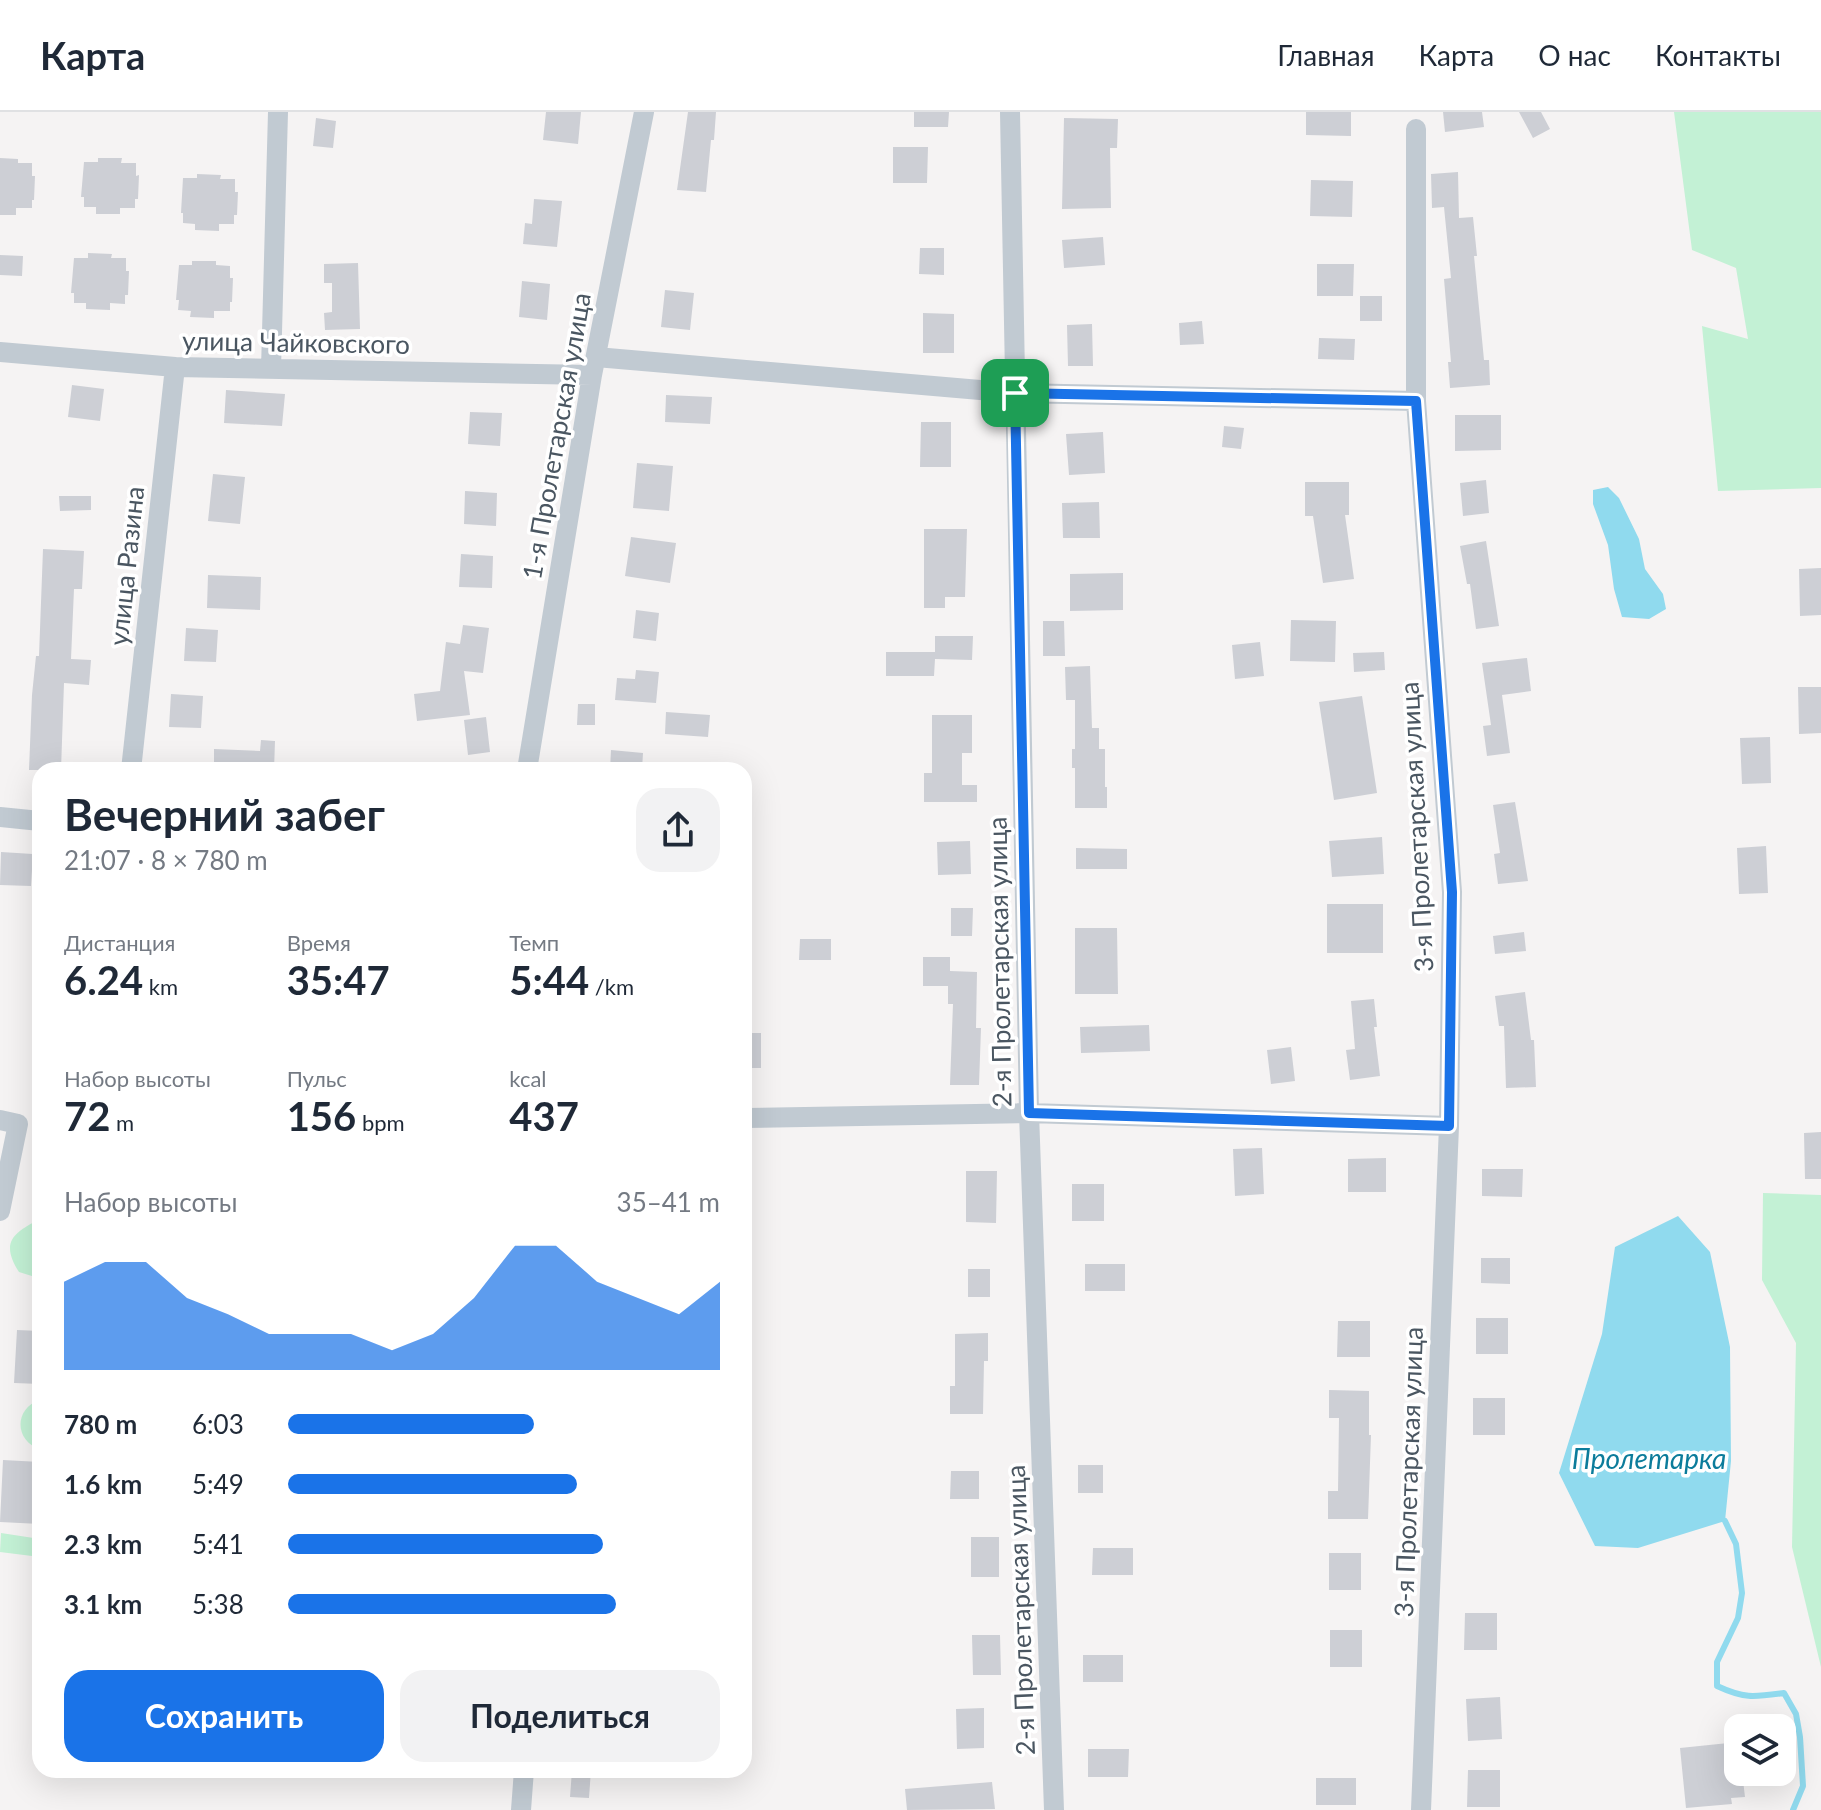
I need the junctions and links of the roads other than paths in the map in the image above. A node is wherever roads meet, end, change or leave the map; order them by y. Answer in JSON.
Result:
{"nodes":[{"id":1,"x":278,"y":112,"type":"edge"},
{"id":2,"x":644,"y":112,"type":"edge"},
{"id":3,"x":1010,"y":112,"type":"edge"},
{"id":4,"x":1416,"y":129,"type":"dead end"},
{"id":5,"x":0,"y":352,"type":"edge"},
{"id":6,"x":594,"y":366,"type":"junction"},
{"id":7,"x":175,"y":367,"type":"junction"},
{"id":8,"x":271,"y":369,"type":"junction"},
{"id":9,"x":1015,"y":393,"type":"junction"},
{"id":10,"x":1416,"y":401,"type":"junction"},
{"id":11,"x":132,"y":762,"type":"edge"},
{"id":12,"x":528,"y":762,"type":"edge"},
{"id":13,"x":0,"y":817,"type":"edge"},
{"id":14,"x":32,"y":820,"type":"edge"},
{"id":15,"x":1029,"y":1113,"type":"junction"},
{"id":16,"x":752,"y":1118,"type":"edge"},
{"id":17,"x":0,"y":1120,"type":"edge"},
{"id":18,"x":1449,"y":1126,"type":"junction"},
{"id":19,"x":0,"y":1211,"type":"edge"},
{"id":20,"x":523,"y":1778,"type":"edge"},
{"id":21,"x":521,"y":1810,"type":"edge"},
{"id":22,"x":1054,"y":1810,"type":"edge"},
{"id":23,"x":1421,"y":1810,"type":"edge"}],
"edges":[{"from":1,"to":8,"type":"street"},
{"from":2,"to":6,"type":"street","name":"1-я Пролетарская улица"},
{"from":3,"to":9,"type":"street","name":"2-я Пролетарская улица"},
{"from":4,"to":10,"type":"street","name":"3-я Пролетарская улица"},
{"from":5,"to":7,"type":"street","name":"улица Чайковского"},
{"from":6,"to":8,"type":"street","name":"улица Чайковского"},
{"from":6,"to":9,"type":"street","name":"улица Чайковского"},
{"from":6,"to":12,"type":"street","name":"1-я Пролетарская улица"},
{"from":7,"to":8,"type":"street","name":"улица Чайковского"},
{"from":7,"to":11,"type":"street","name":"улица Разина"},
{"from":9,"to":10,"type":"street","name":"улица Чайковского"},
{"from":9,"to":15,"type":"street","name":"2-я Пролетарская улица"},
{"from":10,"to":18,"type":"street","name":"3-я Пролетарская улица"},
{"from":13,"to":14,"type":"street"},
{"from":15,"to":16,"type":"street"},
{"from":15,"to":18,"type":"street"},
{"from":15,"to":22,"type":"street","name":"2-я Пролетарская улица"},
{"from":17,"to":19,"type":"street"},
{"from":18,"to":23,"type":"street","name":"3-я Пролетарская улица"},
{"from":20,"to":21,"type":"street"}]}
